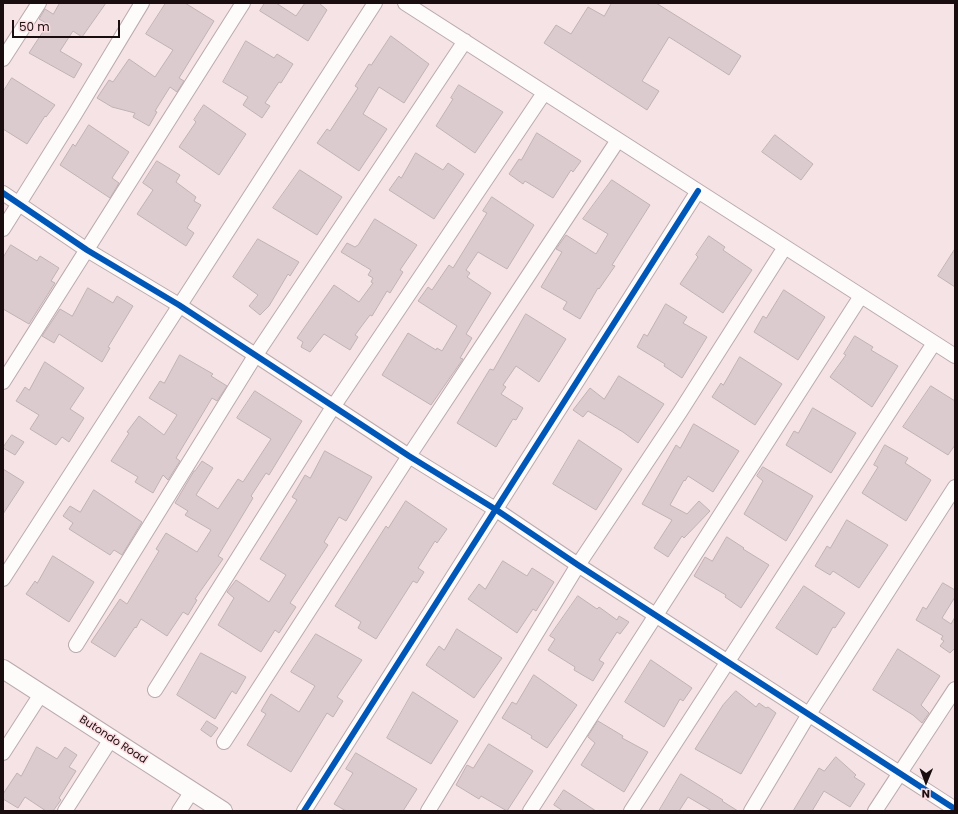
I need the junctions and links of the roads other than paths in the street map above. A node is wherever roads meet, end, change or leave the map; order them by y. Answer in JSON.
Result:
{"nodes":[{"id":1,"x":39,"y":3,"type":"edge"},
{"id":2,"x":142,"y":3,"type":"edge"},
{"id":3,"x":243,"y":3,"type":"edge"},
{"id":4,"x":375,"y":3,"type":"edge"},
{"id":5,"x":405,"y":3,"type":"edge"},
{"id":6,"x":465,"y":41,"type":"junction"},
{"id":7,"x":3,"y":58,"type":"edge"},
{"id":8,"x":544,"y":92,"type":"junction"},
{"id":9,"x":618,"y":140,"type":"junction"},
{"id":10,"x":698,"y":191,"type":"junction"},
{"id":11,"x":3,"y":194,"type":"edge"},
{"id":12,"x":20,"y":204,"type":"junction"},
{"id":13,"x":3,"y":229,"type":"edge"},
{"id":14,"x":785,"y":247,"type":"junction"},
{"id":15,"x":87,"y":250,"type":"junction"},
{"id":16,"x":860,"y":296,"type":"junction"},
{"id":17,"x":179,"y":305,"type":"junction"},
{"id":18,"x":934,"y":343,"type":"junction"},
{"id":19,"x":255,"y":356,"type":"junction"},
{"id":20,"x":955,"y":356,"type":"edge"},
{"id":21,"x":3,"y":382,"type":"edge"},
{"id":22,"x":333,"y":406,"type":"junction"},
{"id":23,"x":409,"y":456,"type":"junction"},
{"id":24,"x":955,"y":488,"type":"edge"},
{"id":25,"x":495,"y":509,"type":"junction"},
{"id":26,"x":578,"y":565,"type":"junction"},
{"id":27,"x":3,"y":579,"type":"edge"},
{"id":28,"x":655,"y":615,"type":"junction"},
{"id":29,"x":76,"y":645,"type":"dead end"},
{"id":30,"x":728,"y":662,"type":"junction"},
{"id":31,"x":3,"y":669,"type":"edge"},
{"id":32,"x":955,"y":689,"type":"edge"},
{"id":33,"x":155,"y":690,"type":"dead end"},
{"id":34,"x":42,"y":694,"type":"junction"},
{"id":35,"x":809,"y":714,"type":"junction"},
{"id":36,"x":111,"y":739,"type":"junction"},
{"id":37,"x":224,"y":742,"type":"dead end"},
{"id":38,"x":3,"y":753,"type":"edge"},
{"id":39,"x":900,"y":773,"type":"junction"},
{"id":40,"x":192,"y":791,"type":"junction"},
{"id":41,"x":955,"y":809,"type":"edge"},
{"id":42,"x":65,"y":811,"type":"edge"},
{"id":43,"x":179,"y":811,"type":"edge"},
{"id":44,"x":223,"y":811,"type":"edge"},
{"id":45,"x":304,"y":811,"type":"edge"},
{"id":46,"x":428,"y":811,"type":"edge"},
{"id":47,"x":530,"y":811,"type":"edge"},
{"id":48,"x":631,"y":811,"type":"edge"},
{"id":49,"x":751,"y":811,"type":"edge"},
{"id":50,"x":875,"y":811,"type":"edge"}],
"edges":[{"from":1,"to":7,"type":"street"},
{"from":2,"to":12,"type":"street"},
{"from":3,"to":15,"type":"street"},
{"from":4,"to":17,"type":"street"},
{"from":5,"to":6,"type":"street"},
{"from":6,"to":8,"type":"street"},
{"from":6,"to":19,"type":"street"},
{"from":8,"to":9,"type":"street"},
{"from":8,"to":22,"type":"street"},
{"from":9,"to":10,"type":"street"},
{"from":9,"to":23,"type":"street"},
{"from":10,"to":14,"type":"street"},
{"from":10,"to":25,"type":"street"},
{"from":11,"to":12,"type":"street"},
{"from":12,"to":13,"type":"street"},
{"from":12,"to":15,"type":"street"},
{"from":14,"to":16,"type":"street"},
{"from":14,"to":26,"type":"street"},
{"from":15,"to":17,"type":"street"},
{"from":15,"to":21,"type":"street"},
{"from":16,"to":18,"type":"street"},
{"from":16,"to":28,"type":"street"},
{"from":17,"to":19,"type":"street"},
{"from":17,"to":27,"type":"street"},
{"from":18,"to":20,"type":"street"},
{"from":18,"to":30,"type":"street"},
{"from":19,"to":22,"type":"street"},
{"from":19,"to":29,"type":"street"},
{"from":22,"to":23,"type":"street"},
{"from":22,"to":33,"type":"street"},
{"from":23,"to":25,"type":"street"},
{"from":23,"to":37,"type":"street"},
{"from":24,"to":35,"type":"street"},
{"from":25,"to":26,"type":"street"},
{"from":25,"to":45,"type":"street"},
{"from":26,"to":28,"type":"street"},
{"from":26,"to":46,"type":"street"},
{"from":28,"to":30,"type":"street"},
{"from":28,"to":47,"type":"street"},
{"from":30,"to":35,"type":"street"},
{"from":30,"to":48,"type":"street"},
{"from":31,"to":34,"type":"street","name":"Butondo Road"},
{"from":32,"to":39,"type":"street"},
{"from":34,"to":36,"type":"street","name":"Butondo Road"},
{"from":34,"to":38,"type":"street"},
{"from":35,"to":39,"type":"street"},
{"from":35,"to":49,"type":"street"},
{"from":36,"to":40,"type":"street","name":"Butondo Road"},
{"from":36,"to":42,"type":"street"},
{"from":39,"to":41,"type":"street"},
{"from":39,"to":50,"type":"street"},
{"from":40,"to":43,"type":"street"},
{"from":40,"to":44,"type":"street","name":"Butondo Road"}]}
